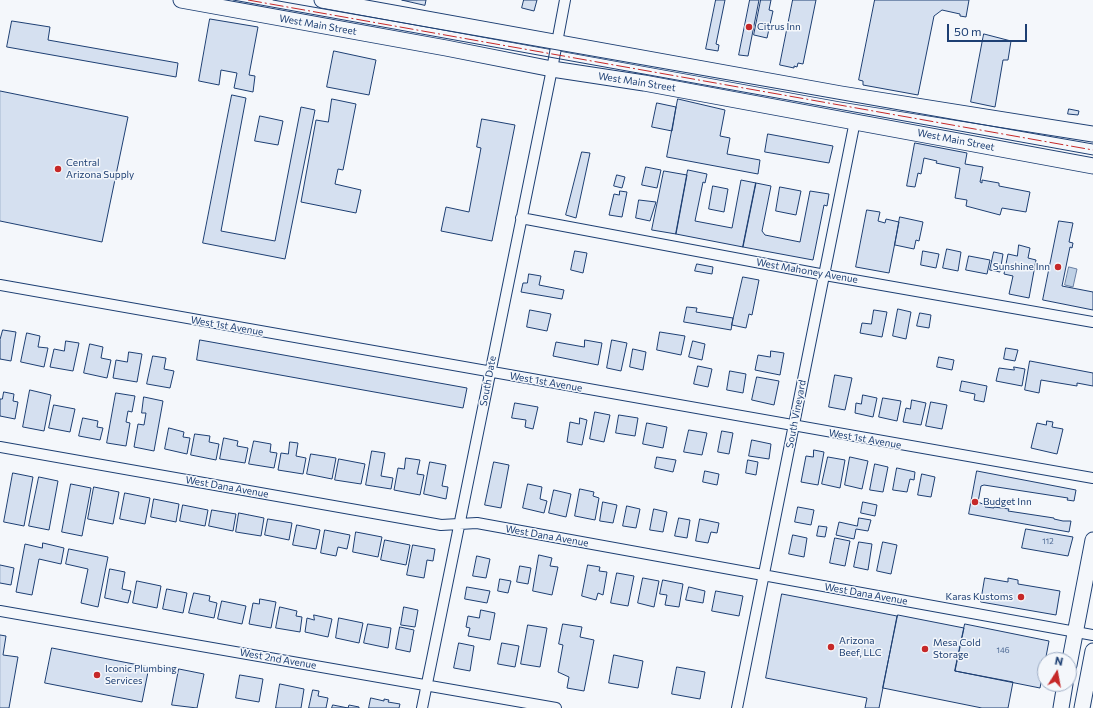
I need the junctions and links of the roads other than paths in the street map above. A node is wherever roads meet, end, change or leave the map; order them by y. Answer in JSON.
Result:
{"nodes":[{"id":1,"x":181,"y":0,"type":"edge"},
{"id":2,"x":322,"y":0,"type":"edge"},
{"id":3,"x":565,"y":0,"type":"edge"},
{"id":4,"x":555,"y":48,"type":"junction"},
{"id":5,"x":552,"y":69,"type":"junction"},
{"id":6,"x":855,"y":121,"type":"junction"},
{"id":7,"x":1093,"y":134,"type":"edge"},
{"id":8,"x":1093,"y":166,"type":"edge"},
{"id":9,"x":522,"y":218,"type":"junction"},
{"id":10,"x":825,"y":275,"type":"junction"},
{"id":11,"x":0,"y":285,"type":"edge"},
{"id":12,"x":1093,"y":322,"type":"edge"},
{"id":13,"x":490,"y":372,"type":"junction"},
{"id":14,"x":794,"y":426,"type":"junction"},
{"id":15,"x":0,"y":447,"type":"edge"},
{"id":16,"x":1093,"y":478,"type":"edge"},
{"id":17,"x":459,"y":525,"type":"junction"},
{"id":18,"x":1093,"y":540,"type":"edge"},
{"id":19,"x":765,"y":576,"type":"junction"},
{"id":20,"x":0,"y":611,"type":"edge"},
{"id":21,"x":1076,"y":632,"type":"junction"},
{"id":22,"x":1093,"y":635,"type":"edge"},
{"id":23,"x":1093,"y":651,"type":"edge"},
{"id":24,"x":1072,"y":652,"type":"edge"},
{"id":25,"x":426,"y":684,"type":"junction"},
{"id":26,"x":1063,"y":692,"type":"edge"},
{"id":27,"x":422,"y":708,"type":"edge"},
{"id":28,"x":556,"y":708,"type":"edge"},
{"id":29,"x":737,"y":708,"type":"edge"},
{"id":30,"x":1060,"y":708,"type":"edge"},
{"id":31,"x":1082,"y":708,"type":"edge"}],
"edges":[{"from":1,"to":5,"type":"main road","name":"West Main Street"},
{"from":2,"to":4,"type":"main road"},
{"from":3,"to":4,"type":"street","name":"South Date"},
{"from":4,"to":5,"type":"street","name":"South Date"},
{"from":4,"to":7,"type":"main road"},
{"from":5,"to":6,"type":"main road","name":"West Main Street"},
{"from":5,"to":9,"type":"street","name":"South Date"},
{"from":6,"to":8,"type":"main road","name":"West Main Street"},
{"from":6,"to":10,"type":"street","name":"South Vineyard"},
{"from":9,"to":10,"type":"street","name":"West Mahoney Avenue"},
{"from":9,"to":13,"type":"street","name":"South Date"},
{"from":10,"to":12,"type":"street","name":"West Mahoney Avenue"},
{"from":10,"to":14,"type":"street","name":"South Vineyard"},
{"from":11,"to":13,"type":"street","name":"West 1st Avenue"},
{"from":13,"to":14,"type":"street","name":"West 1st Avenue"},
{"from":13,"to":17,"type":"street","name":"South Date"},
{"from":14,"to":16,"type":"street","name":"West 1st Avenue"},
{"from":14,"to":19,"type":"street","name":"South Vineyard"},
{"from":15,"to":17,"type":"street","name":"West Dana Avenue"},
{"from":17,"to":19,"type":"street","name":"West Dana Avenue"},
{"from":17,"to":25,"type":"street","name":"South Date"},
{"from":18,"to":21,"type":"main road"},
{"from":19,"to":21,"type":"street","name":"West Dana Avenue"},
{"from":19,"to":29,"type":"street","name":"South Vineyard"},
{"from":20,"to":25,"type":"street","name":"West 2nd Avenue"},
{"from":21,"to":22,"type":"street","name":"West Dana Avenue"},
{"from":21,"to":24,"type":"main road"},
{"from":23,"to":31,"type":"main road"},
{"from":25,"to":27,"type":"street","name":"South Date"},
{"from":25,"to":28,"type":"street","name":"West 2nd Avenue"},
{"from":26,"to":30,"type":"main road"}]}
